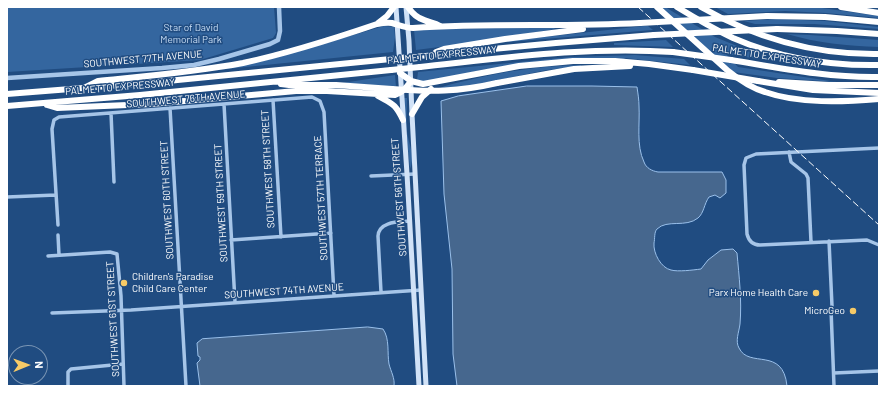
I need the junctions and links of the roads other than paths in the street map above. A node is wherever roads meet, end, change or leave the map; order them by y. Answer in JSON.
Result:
{"nodes":[{"id":1,"x":278,"y":7,"type":"edge"},
{"id":2,"x":395,"y":7,"type":"edge"},
{"id":3,"x":407,"y":7,"type":"edge"},
{"id":4,"x":657,"y":7,"type":"edge"},
{"id":5,"x":677,"y":7,"type":"edge"},
{"id":6,"x":701,"y":7,"type":"edge"},
{"id":7,"x":841,"y":7,"type":"edge"},
{"id":8,"x":879,"y":13,"type":"edge"},
{"id":9,"x":879,"y":22,"type":"edge"},
{"id":10,"x":377,"y":24,"type":"junction"},
{"id":11,"x":397,"y":25,"type":"junction"},
{"id":12,"x":597,"y":25,"type":"junction"},
{"id":13,"x":440,"y":26,"type":"junction"},
{"id":14,"x":408,"y":28,"type":"junction"},
{"id":15,"x":879,"y":34,"type":"edge"},
{"id":16,"x":879,"y":54,"type":"edge"},
{"id":17,"x":431,"y":55,"type":"junction"},
{"id":18,"x":879,"y":65,"type":"edge"},
{"id":19,"x":661,"y":66,"type":"junction"},
{"id":20,"x":400,"y":73,"type":"junction"},
{"id":21,"x":879,"y":77,"type":"edge"},
{"id":22,"x":7,"y":78,"type":"edge"},
{"id":23,"x":446,"y":80,"type":"junction"},
{"id":24,"x":411,"y":81,"type":"junction"},
{"id":25,"x":274,"y":82,"type":"junction"},
{"id":26,"x":765,"y":82,"type":"junction"},
{"id":27,"x":879,"y":84,"type":"edge"},
{"id":28,"x":84,"y":88,"type":"junction"},
{"id":29,"x":401,"y":93,"type":"junction"},
{"id":30,"x":879,"y":93,"type":"edge"},
{"id":31,"x":7,"y":94,"type":"edge"},
{"id":32,"x":375,"y":94,"type":"junction"},
{"id":33,"x":879,"y":99,"type":"edge"},
{"id":34,"x":273,"y":100,"type":"junction"},
{"id":35,"x":320,"y":101,"type":"joint"},
{"id":36,"x":44,"y":104,"type":"junction"},
{"id":37,"x":224,"y":104,"type":"junction"},
{"id":38,"x":7,"y":106,"type":"edge"},
{"id":39,"x":170,"y":108,"type":"junction"},
{"id":40,"x":111,"y":113,"type":"junction"},
{"id":41,"x":412,"y":114,"type":"junction"},
{"id":42,"x":403,"y":120,"type":"junction"},
{"id":43,"x":879,"y":148,"type":"edge"},
{"id":44,"x":789,"y":152,"type":"junction"},
{"id":45,"x":407,"y":174,"type":"junction"},
{"id":46,"x":414,"y":174,"type":"junction"},
{"id":47,"x":371,"y":176,"type":"dead end"},
{"id":48,"x":114,"y":182,"type":"dead end"},
{"id":49,"x":56,"y":195,"type":"junction"},
{"id":50,"x":7,"y":197,"type":"edge"},
{"id":51,"x":410,"y":221,"type":"junction"},
{"id":52,"x":417,"y":221,"type":"junction"},
{"id":53,"x":58,"y":224,"type":"dead end"},
{"id":54,"x":331,"y":233,"type":"junction"},
{"id":55,"x":58,"y":235,"type":"dead end"},
{"id":56,"x":281,"y":237,"type":"junction"},
{"id":57,"x":231,"y":240,"type":"junction"},
{"id":58,"x":829,"y":241,"type":"junction"},
{"id":59,"x":811,"y":242,"type":"junction"},
{"id":60,"x":879,"y":245,"type":"edge"},
{"id":61,"x":59,"y":255,"type":"junction"},
{"id":62,"x":48,"y":256,"type":"dead end"},
{"id":63,"x":414,"y":290,"type":"junction"},
{"id":64,"x":421,"y":290,"type":"junction"},
{"id":65,"x":381,"y":292,"type":"junction"},
{"id":66,"x":334,"y":295,"type":"junction"},
{"id":67,"x":235,"y":302,"type":"junction"},
{"id":68,"x":181,"y":306,"type":"junction"},
{"id":69,"x":121,"y":310,"type":"junction"},
{"id":70,"x":52,"y":312,"type":"dead end"},
{"id":71,"x":123,"y":364,"type":"junction"},
{"id":72,"x":879,"y":371,"type":"edge"},
{"id":73,"x":834,"y":373,"type":"junction"},
{"id":74,"x":68,"y":386,"type":"edge"},
{"id":75,"x":124,"y":386,"type":"edge"},
{"id":76,"x":186,"y":386,"type":"edge"},
{"id":77,"x":419,"y":386,"type":"edge"},
{"id":78,"x":426,"y":386,"type":"edge"},
{"id":79,"x":834,"y":386,"type":"edge"}],
"edges":[{"from":1,"to":22,"type":"street","name":"SOUTHWEST 77TH AVENUE"},
{"from":2,"to":10,"type":"highway"},
{"from":2,"to":11,"type":"main road","name":"SOUTHWEST 56TH STREET"},
{"from":3,"to":13,"type":"highway"},
{"from":3,"to":14,"type":"main road","name":"SOUTHWEST 56TH STREET"},
{"from":4,"to":33,"type":"highway"},
{"from":5,"to":18,"type":"highway"},
{"from":6,"to":16,"type":"highway"},
{"from":7,"to":8,"type":"highway"},
{"from":9,"to":12,"type":"highway","bridge":true},
{"from":10,"to":11,"type":"highway"},
{"from":10,"to":28,"type":"highway"},
{"from":11,"to":14,"type":"highway"},
{"from":11,"to":20,"type":"main road","name":"SOUTHWEST 56TH STREET"},
{"from":12,"to":13,"type":"highway"},
{"from":12,"to":17,"type":"highway"},
{"from":13,"to":14,"type":"highway"},
{"from":14,"to":24,"type":"main road","name":"SOUTHWEST 56TH STREET"},
{"from":15,"to":17,"type":"highway","name":"PALMETTO EXPRESSWAY","bridge":true},
{"from":17,"to":28,"type":"highway","name":"PALMETTO EXPRESSWAY","bridge":true},
{"from":19,"to":23,"type":"highway"},
{"from":19,"to":25,"type":"highway","bridge":true},
{"from":19,"to":26,"type":"highway","bridge":true},
{"from":20,"to":24,"type":"highway"},
{"from":20,"to":29,"type":"main road","name":"SOUTHWEST 56TH STREET"},
{"from":21,"to":25,"type":"highway","name":"PALMETTO EXPRESSWAY","bridge":true},
{"from":23,"to":24,"type":"highway"},
{"from":23,"to":41,"type":"highway"},
{"from":24,"to":29,"type":"highway"},
{"from":24,"to":41,"type":"main road","name":"SOUTHWEST 56TH STREET"},
{"from":25,"to":36,"type":"highway","name":"PALMETTO EXPRESSWAY"},
{"from":26,"to":27,"type":"highway"},
{"from":26,"to":30,"type":"highway"},
{"from":28,"to":31,"type":"highway","name":"PALMETTO EXPRESSWAY"},
{"from":29,"to":32,"type":"highway"},
{"from":29,"to":42,"type":"main road","name":"SOUTHWEST 56TH STREET"},
{"from":32,"to":36,"type":"highway"},
{"from":32,"to":42,"type":"highway"},
{"from":34,"to":35,"type":"street","name":"SOUTHWEST 76TH AVENUE"},
{"from":34,"to":37,"type":"street","name":"SOUTHWEST 76TH AVENUE"},
{"from":34,"to":56,"type":"street","name":"SOUTHWEST 58TH STREET"},
{"from":35,"to":54,"type":"street","name":"SOUTHWEST 57TH TERRACE"},
{"from":36,"to":38,"type":"highway","name":"PALMETTO EXPRESSWAY"},
{"from":37,"to":39,"type":"street","name":"SOUTHWEST 76TH AVENUE"},
{"from":37,"to":57,"type":"street","name":"SOUTHWEST 59TH STREET"},
{"from":39,"to":40,"type":"street","name":"SOUTHWEST 76TH AVENUE"},
{"from":39,"to":68,"type":"street","name":"SOUTHWEST 60TH STREET"},
{"from":40,"to":48,"type":"street"},
{"from":40,"to":49,"type":"street","name":"SOUTHWEST 76TH AVENUE"},
{"from":41,"to":46,"type":"main road","name":"SOUTHWEST 56TH STREET"},
{"from":42,"to":45,"type":"main road","name":"SOUTHWEST 56TH STREET"},
{"from":43,"to":44,"type":"street"},
{"from":44,"to":59,"type":"street"},
{"from":44,"to":59,"type":"street"},
{"from":45,"to":46,"type":"street"},
{"from":45,"to":47,"type":"street"},
{"from":45,"to":51,"type":"main road","name":"SOUTHWEST 56TH STREET"},
{"from":46,"to":52,"type":"main road","name":"SOUTHWEST 56TH STREET"},
{"from":49,"to":50,"type":"street"},
{"from":49,"to":53,"type":"street"},
{"from":51,"to":52,"type":"main road"},
{"from":51,"to":63,"type":"main road","name":"SOUTHWEST 56TH STREET"},
{"from":51,"to":65,"type":"street"},
{"from":52,"to":64,"type":"main road","name":"SOUTHWEST 56TH STREET"},
{"from":54,"to":56,"type":"street"},
{"from":54,"to":66,"type":"street","name":"SOUTHWEST 57TH TERRACE"},
{"from":55,"to":61,"type":"street"},
{"from":56,"to":57,"type":"street"},
{"from":57,"to":67,"type":"street","name":"SOUTHWEST 59TH STREET"},
{"from":58,"to":59,"type":"street"},
{"from":58,"to":60,"type":"street"},
{"from":58,"to":73,"type":"street"},
{"from":61,"to":62,"type":"street"},
{"from":61,"to":69,"type":"street","name":"SOUTHWEST 61ST STREET"},
{"from":63,"to":64,"type":"street","name":"SOUTHWEST 74TH AVENUE"},
{"from":63,"to":65,"type":"street","name":"SOUTHWEST 74TH AVENUE"},
{"from":63,"to":77,"type":"main road","name":"SOUTHWEST 56TH STREET"},
{"from":64,"to":78,"type":"main road","name":"SOUTHWEST 56TH STREET"},
{"from":65,"to":66,"type":"street","name":"SOUTHWEST 74TH AVENUE"},
{"from":66,"to":67,"type":"street","name":"SOUTHWEST 74TH AVENUE"},
{"from":67,"to":68,"type":"street","name":"SOUTHWEST 74TH AVENUE"},
{"from":68,"to":69,"type":"street","name":"SOUTHWEST 74TH AVENUE"},
{"from":68,"to":76,"type":"street","name":"SOUTHWEST 60TH STREET"},
{"from":69,"to":70,"type":"street","name":"SOUTHWEST 74TH AVENUE"},
{"from":69,"to":71,"type":"street","name":"SOUTHWEST 61ST STREET"},
{"from":71,"to":74,"type":"street"},
{"from":71,"to":75,"type":"street","name":"SOUTHWEST 61ST STREET"},
{"from":72,"to":73,"type":"street"},
{"from":73,"to":79,"type":"street"}]}
